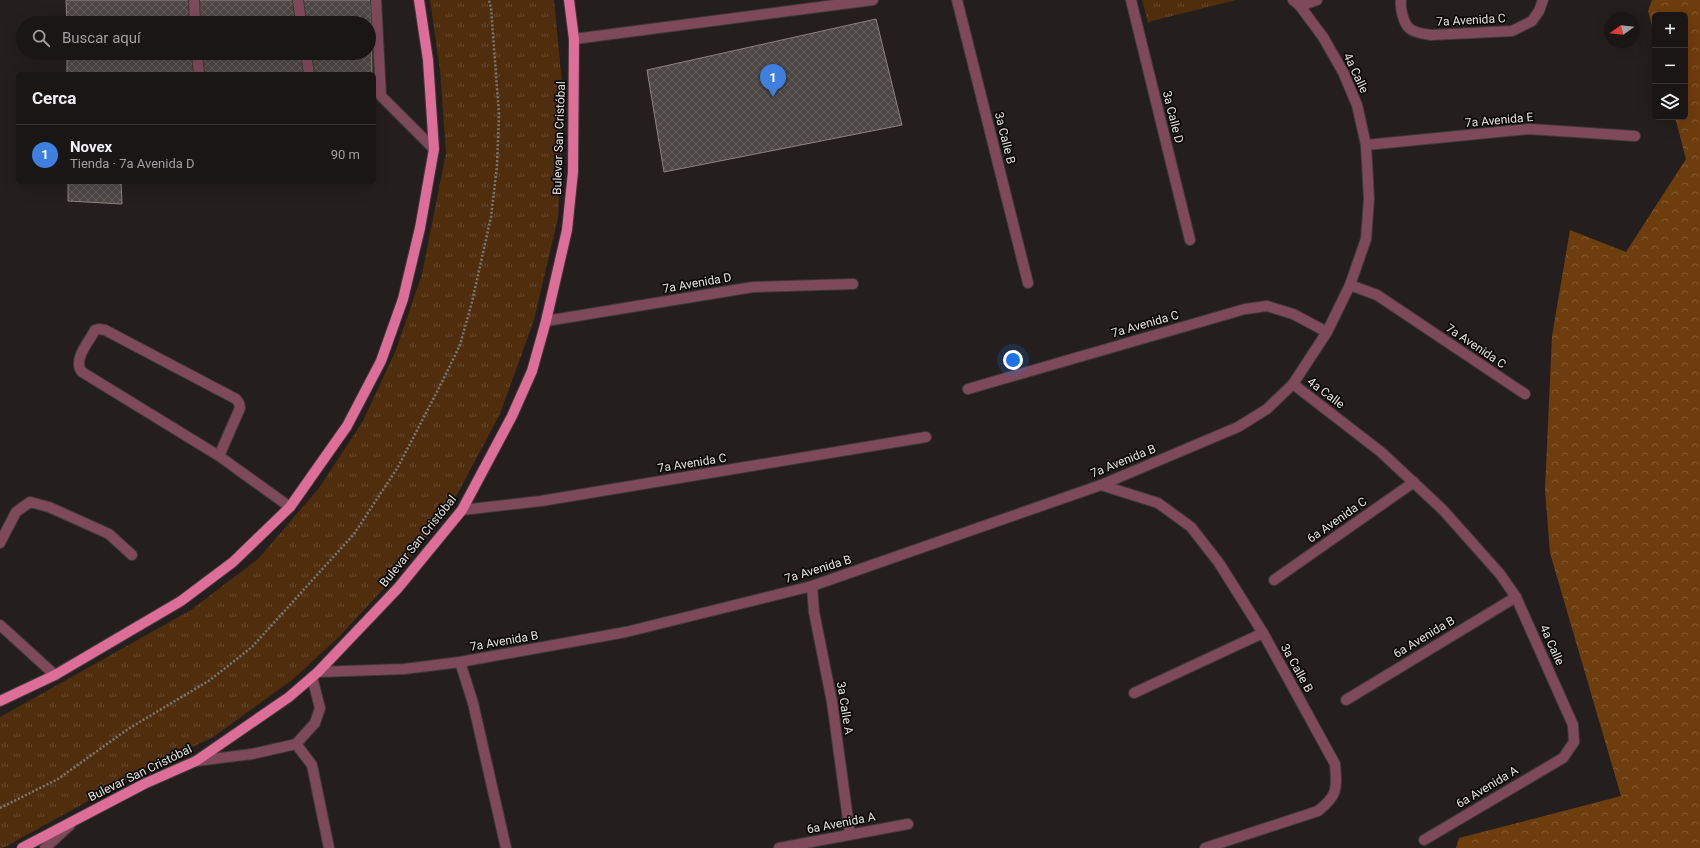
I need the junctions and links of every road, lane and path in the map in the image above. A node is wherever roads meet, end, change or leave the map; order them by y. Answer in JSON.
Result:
{"nodes":[{"id":1,"x":194,"y":0,"type":"edge"},
{"id":2,"x":298,"y":0,"type":"edge"},
{"id":3,"x":376,"y":0,"type":"edge"},
{"id":4,"x":419,"y":0,"type":"edge"},
{"id":5,"x":569,"y":0,"type":"edge"},
{"id":6,"x":873,"y":0,"type":"edge"},
{"id":7,"x":957,"y":0,"type":"edge"},
{"id":8,"x":1131,"y":0,"type":"edge"},
{"id":9,"x":1318,"y":0,"type":"edge"},
{"id":10,"x":1401,"y":0,"type":"edge"},
{"id":11,"x":1543,"y":0,"type":"edge"},
{"id":12,"x":1297,"y":3,"type":"edge"},
{"id":13,"x":195,"y":16,"type":"edge"},
{"id":14,"x":300,"y":16,"type":"edge"},
{"id":15,"x":375,"y":16,"type":"edge"},
{"id":16,"x":574,"y":39,"type":"junction"},
{"id":17,"x":197,"y":60,"type":"edge"},
{"id":18,"x":307,"y":60,"type":"edge"},
{"id":19,"x":376,"y":60,"type":"edge"},
{"id":20,"x":198,"y":72,"type":"edge"},
{"id":21,"x":309,"y":72,"type":"edge"},
{"id":22,"x":1635,"y":136,"type":"dead end"},
{"id":23,"x":1366,"y":145,"type":"junction"},
{"id":24,"x":434,"y":149,"type":"junction"},
{"id":25,"x":1190,"y":240,"type":"dead end"},
{"id":26,"x":1028,"y":283,"type":"dead end"},
{"id":27,"x":853,"y":284,"type":"dead end"},
{"id":28,"x":1350,"y":285,"type":"junction"},
{"id":29,"x":546,"y":321,"type":"junction"},
{"id":30,"x":1327,"y":332,"type":"junction"},
{"id":31,"x":1293,"y":384,"type":"junction"},
{"id":32,"x":968,"y":389,"type":"dead end"},
{"id":33,"x":1524,"y":394,"type":"dead end"},
{"id":34,"x":926,"y":437,"type":"dead end"},
{"id":35,"x":219,"y":456,"type":"junction"},
{"id":36,"x":1414,"y":482,"type":"junction"},
{"id":37,"x":1101,"y":485,"type":"junction"},
{"id":38,"x":290,"y":508,"type":"junction"},
{"id":39,"x":462,"y":510,"type":"junction"},
{"id":40,"x":0,"y":543,"type":"edge"},
{"id":41,"x":132,"y":555,"type":"dead end"},
{"id":42,"x":1274,"y":580,"type":"dead end"},
{"id":43,"x":812,"y":586,"type":"junction"},
{"id":44,"x":1516,"y":597,"type":"junction"},
{"id":45,"x":0,"y":625,"type":"edge"},
{"id":46,"x":1263,"y":633,"type":"junction"},
{"id":47,"x":460,"y":662,"type":"junction"},
{"id":48,"x":55,"y":675,"type":"junction"},
{"id":49,"x":315,"y":675,"type":"junction"},
{"id":50,"x":1134,"y":693,"type":"dead end"},
{"id":51,"x":1346,"y":700,"type":"dead end"},
{"id":52,"x":0,"y":701,"type":"edge"},
{"id":53,"x":296,"y":744,"type":"junction"},
{"id":54,"x":1563,"y":758,"type":"joint"},
{"id":55,"x":196,"y":761,"type":"junction"},
{"id":56,"x":75,"y":819,"type":"junction"},
{"id":57,"x":908,"y":824,"type":"dead end"},
{"id":58,"x":850,"y":834,"type":"junction"},
{"id":59,"x":1424,"y":840,"type":"dead end"},
{"id":60,"x":22,"y":848,"type":"edge"},
{"id":61,"x":45,"y":848,"type":"edge"},
{"id":62,"x":329,"y":848,"type":"edge"},
{"id":63,"x":506,"y":848,"type":"edge"},
{"id":64,"x":779,"y":848,"type":"edge"},
{"id":65,"x":1205,"y":848,"type":"edge"}],
"edges":[{"from":1,"to":13,"type":"street"},
{"from":2,"to":14,"type":"street"},
{"from":3,"to":15,"type":"street"},
{"from":4,"to":24,"type":"main road"},
{"from":5,"to":16,"type":"main road","name":"Bulevar San Cristóbal"},
{"from":6,"to":16,"type":"street"},
{"from":7,"to":26,"type":"street","name":"3a Calle B"},
{"from":8,"to":25,"type":"street","name":"3a Calle D"},
{"from":9,"to":12,"type":"street"},
{"from":10,"to":11,"type":"street","name":"7a Avenida C"},
{"from":12,"to":23,"type":"street","name":"4a Calle"},
{"from":16,"to":29,"type":"main road","name":"Bulevar San Cristóbal"},
{"from":17,"to":20,"type":"street"},
{"from":18,"to":21,"type":"street"},
{"from":19,"to":24,"type":"street"},
{"from":22,"to":23,"type":"street","name":"7a Avenida E"},
{"from":23,"to":28,"type":"street","name":"4a Calle"},
{"from":24,"to":38,"type":"main road"},
{"from":27,"to":29,"type":"street","name":"7a Avenida D"},
{"from":28,"to":30,"type":"street","name":"4a Calle"},
{"from":28,"to":33,"type":"street","name":"7a Avenida C"},
{"from":29,"to":39,"type":"main road","name":"Bulevar San Cristóbal"},
{"from":30,"to":31,"type":"street","name":"4a Calle"},
{"from":30,"to":32,"type":"street","name":"7a Avenida C"},
{"from":31,"to":36,"type":"street","name":"4a Calle"},
{"from":31,"to":37,"type":"street","name":"7a Avenida B"},
{"from":34,"to":39,"type":"street","name":"7a Avenida C"},
{"from":35,"to":35,"type":"street"},
{"from":35,"to":38,"type":"street"},
{"from":36,"to":42,"type":"street","name":"6a Avenida C"},
{"from":36,"to":44,"type":"street","name":"4a Calle"},
{"from":37,"to":43,"type":"street","name":"7a Avenida B"},
{"from":37,"to":46,"type":"street","name":"3a Calle B"},
{"from":38,"to":48,"type":"main road"},
{"from":39,"to":49,"type":"main road","name":"Bulevar San Cristóbal"},
{"from":40,"to":41,"type":"street"},
{"from":43,"to":47,"type":"street","name":"7a Avenida B"},
{"from":43,"to":58,"type":"street","name":"3a Calle A"},
{"from":44,"to":51,"type":"street","name":"6a Avenida B"},
{"from":44,"to":54,"type":"street","name":"4a Calle"},
{"from":45,"to":48,"type":"street"},
{"from":46,"to":50,"type":"street"},
{"from":46,"to":65,"type":"street","name":"3a Calle B"},
{"from":47,"to":49,"type":"street","name":"7a Avenida B"},
{"from":47,"to":63,"type":"street"},
{"from":48,"to":52,"type":"main road"},
{"from":49,"to":53,"type":"street"},
{"from":49,"to":55,"type":"main road","name":"Bulevar San Cristóbal"},
{"from":53,"to":55,"type":"street"},
{"from":53,"to":62,"type":"street"},
{"from":54,"to":59,"type":"street","name":"6a Avenida A"},
{"from":55,"to":56,"type":"main road","name":"Bulevar San Cristóbal"},
{"from":56,"to":60,"type":"main road","name":"Bulevar San Cristóbal"},
{"from":56,"to":61,"type":"street"},
{"from":57,"to":58,"type":"street","name":"6a Avenida A"},
{"from":58,"to":64,"type":"street","name":"6a Avenida A"}]}
